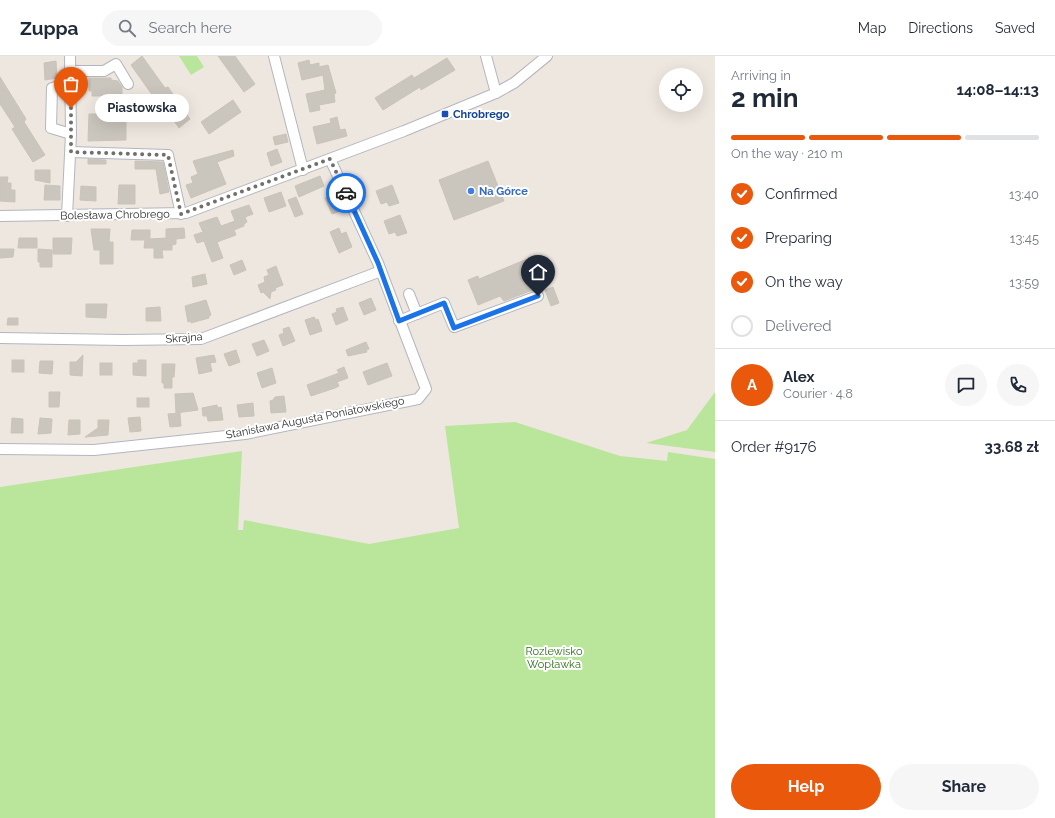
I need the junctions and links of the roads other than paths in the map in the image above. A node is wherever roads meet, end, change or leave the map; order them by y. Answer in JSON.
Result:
{"nodes":[{"id":1,"x":70,"y":56,"type":"edge"},
{"id":2,"x":274,"y":56,"type":"edge"},
{"id":3,"x":486,"y":56,"type":"edge"},
{"id":4,"x":547,"y":56,"type":"edge"},
{"id":5,"x":71,"y":71,"type":"junction"},
{"id":6,"x":71,"y":83,"type":"junction"},
{"id":7,"x":128,"y":84,"type":"dead end"},
{"id":8,"x":496,"y":93,"type":"junction"},
{"id":9,"x":71,"y":134,"type":"junction"},
{"id":10,"x":71,"y":152,"type":"junction"},
{"id":11,"x":330,"y":159,"type":"junction"},
{"id":12,"x":303,"y":170,"type":"junction"},
{"id":13,"x":181,"y":214,"type":"junction"},
{"id":14,"x":0,"y":216,"type":"edge"},
{"id":15,"x":68,"y":216,"type":"junction"},
{"id":16,"x":381,"y":271,"type":"junction"},
{"id":17,"x":409,"y":294,"type":"dead end"},
{"id":18,"x":538,"y":296,"type":"dead end"},
{"id":19,"x":417,"y":314,"type":"junction"},
{"id":20,"x":399,"y":321,"type":"junction"},
{"id":21,"x":0,"y":338,"type":"edge"},
{"id":22,"x":0,"y":449,"type":"edge"}],
"edges":[{"from":1,"to":5,"type":"street"},
{"from":2,"to":12,"type":"street"},
{"from":3,"to":8,"type":"street"},
{"from":4,"to":8,"type":"street","name":"Bolesława Chrobrego"},
{"from":5,"to":6,"type":"street"},
{"from":5,"to":7,"type":"street"},
{"from":6,"to":9,"type":"street"},
{"from":6,"to":9,"type":"street"},
{"from":8,"to":11,"type":"street","name":"Bolesława Chrobrego"},
{"from":9,"to":10,"type":"street"},
{"from":10,"to":13,"type":"street"},
{"from":10,"to":15,"type":"street"},
{"from":11,"to":12,"type":"street","name":"Bolesława Chrobrego"},
{"from":11,"to":16,"type":"street","name":"Stanisława Augusta Poniatowskiego"},
{"from":12,"to":13,"type":"street","name":"Bolesława Chrobrego"},
{"from":13,"to":15,"type":"street","name":"Bolesława Chrobrego"},
{"from":14,"to":15,"type":"street","name":"Bolesława Chrobrego"},
{"from":16,"to":20,"type":"street","name":"Stanisława Augusta Poniatowskiego"},
{"from":16,"to":21,"type":"street","name":"Skrajna"},
{"from":17,"to":19,"type":"street"},
{"from":18,"to":19,"type":"street"},
{"from":19,"to":20,"type":"street"},
{"from":20,"to":22,"type":"street","name":"Stanisława Augusta Poniatowskiego"}]}
